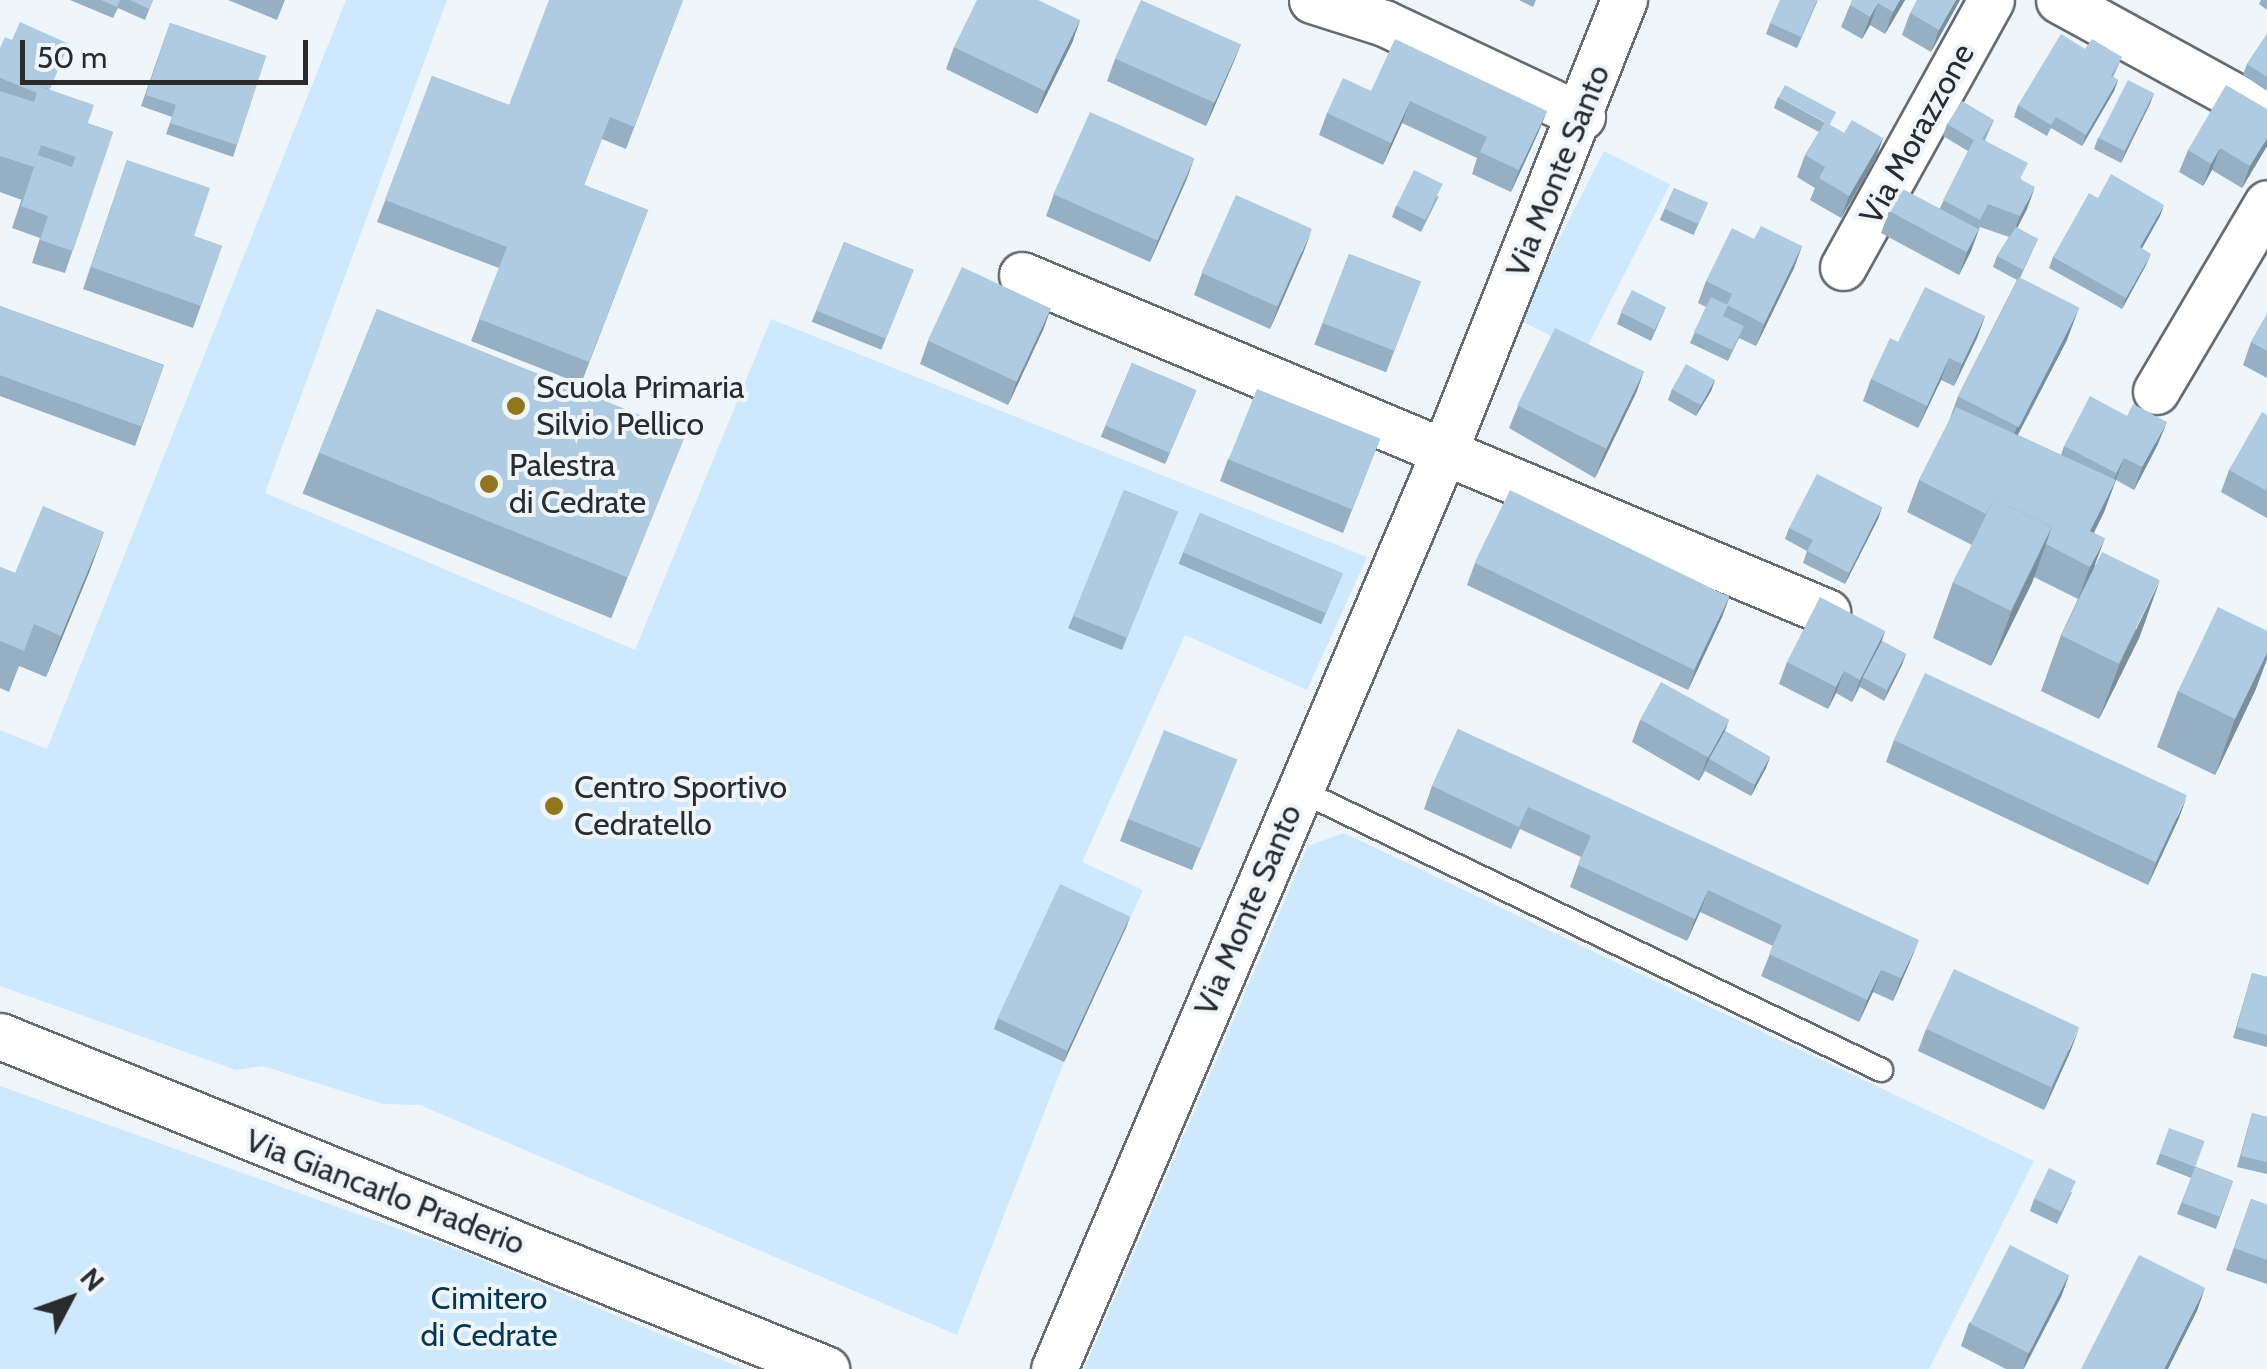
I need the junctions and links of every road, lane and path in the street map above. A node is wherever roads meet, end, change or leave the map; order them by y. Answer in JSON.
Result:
{"nodes":[{"id":1,"x":1312,"y":0,"type":"edge"},
{"id":2,"x":1624,"y":0,"type":"edge"},
{"id":3,"x":1991,"y":0,"type":"edge"},
{"id":4,"x":2059,"y":0,"type":"edge"},
{"id":5,"x":2267,"y":114,"type":"edge"},
{"id":6,"x":1582,"y":116,"type":"junction"},
{"id":7,"x":2267,"y":203,"type":"edge"},
{"id":8,"x":1843,"y":267,"type":"dead end"},
{"id":9,"x":1022,"y":275,"type":"dead end"},
{"id":10,"x":2156,"y":391,"type":"dead end"},
{"id":11,"x":1444,"y":452,"type":"junction"},
{"id":12,"x":1827,"y":612,"type":"edge"},
{"id":13,"x":1299,"y":790,"type":"junction"},
{"id":14,"x":0,"y":1036,"type":"edge"},
{"id":15,"x":1881,"y":1070,"type":"dead end"},
{"id":16,"x":826,"y":1369,"type":"edge"},
{"id":17,"x":1054,"y":1369,"type":"edge"}],
"edges":[{"from":1,"to":6,"type":"street"},
{"from":2,"to":6,"type":"street","name":"Via Monte Santo"},
{"from":3,"to":8,"type":"street","name":"Via Morazzone"},
{"from":4,"to":5,"type":"street"},
{"from":6,"to":11,"type":"street","name":"Via Monte Santo"},
{"from":7,"to":10,"type":"street"},
{"from":9,"to":11,"type":"street"},
{"from":11,"to":12,"type":"street"},
{"from":11,"to":13,"type":"street","name":"Via Monte Santo"},
{"from":13,"to":15,"type":"lane"},
{"from":13,"to":17,"type":"street","name":"Via Monte Santo"},
{"from":14,"to":16,"type":"street","name":"Via Giancarlo Praderio"}]}
